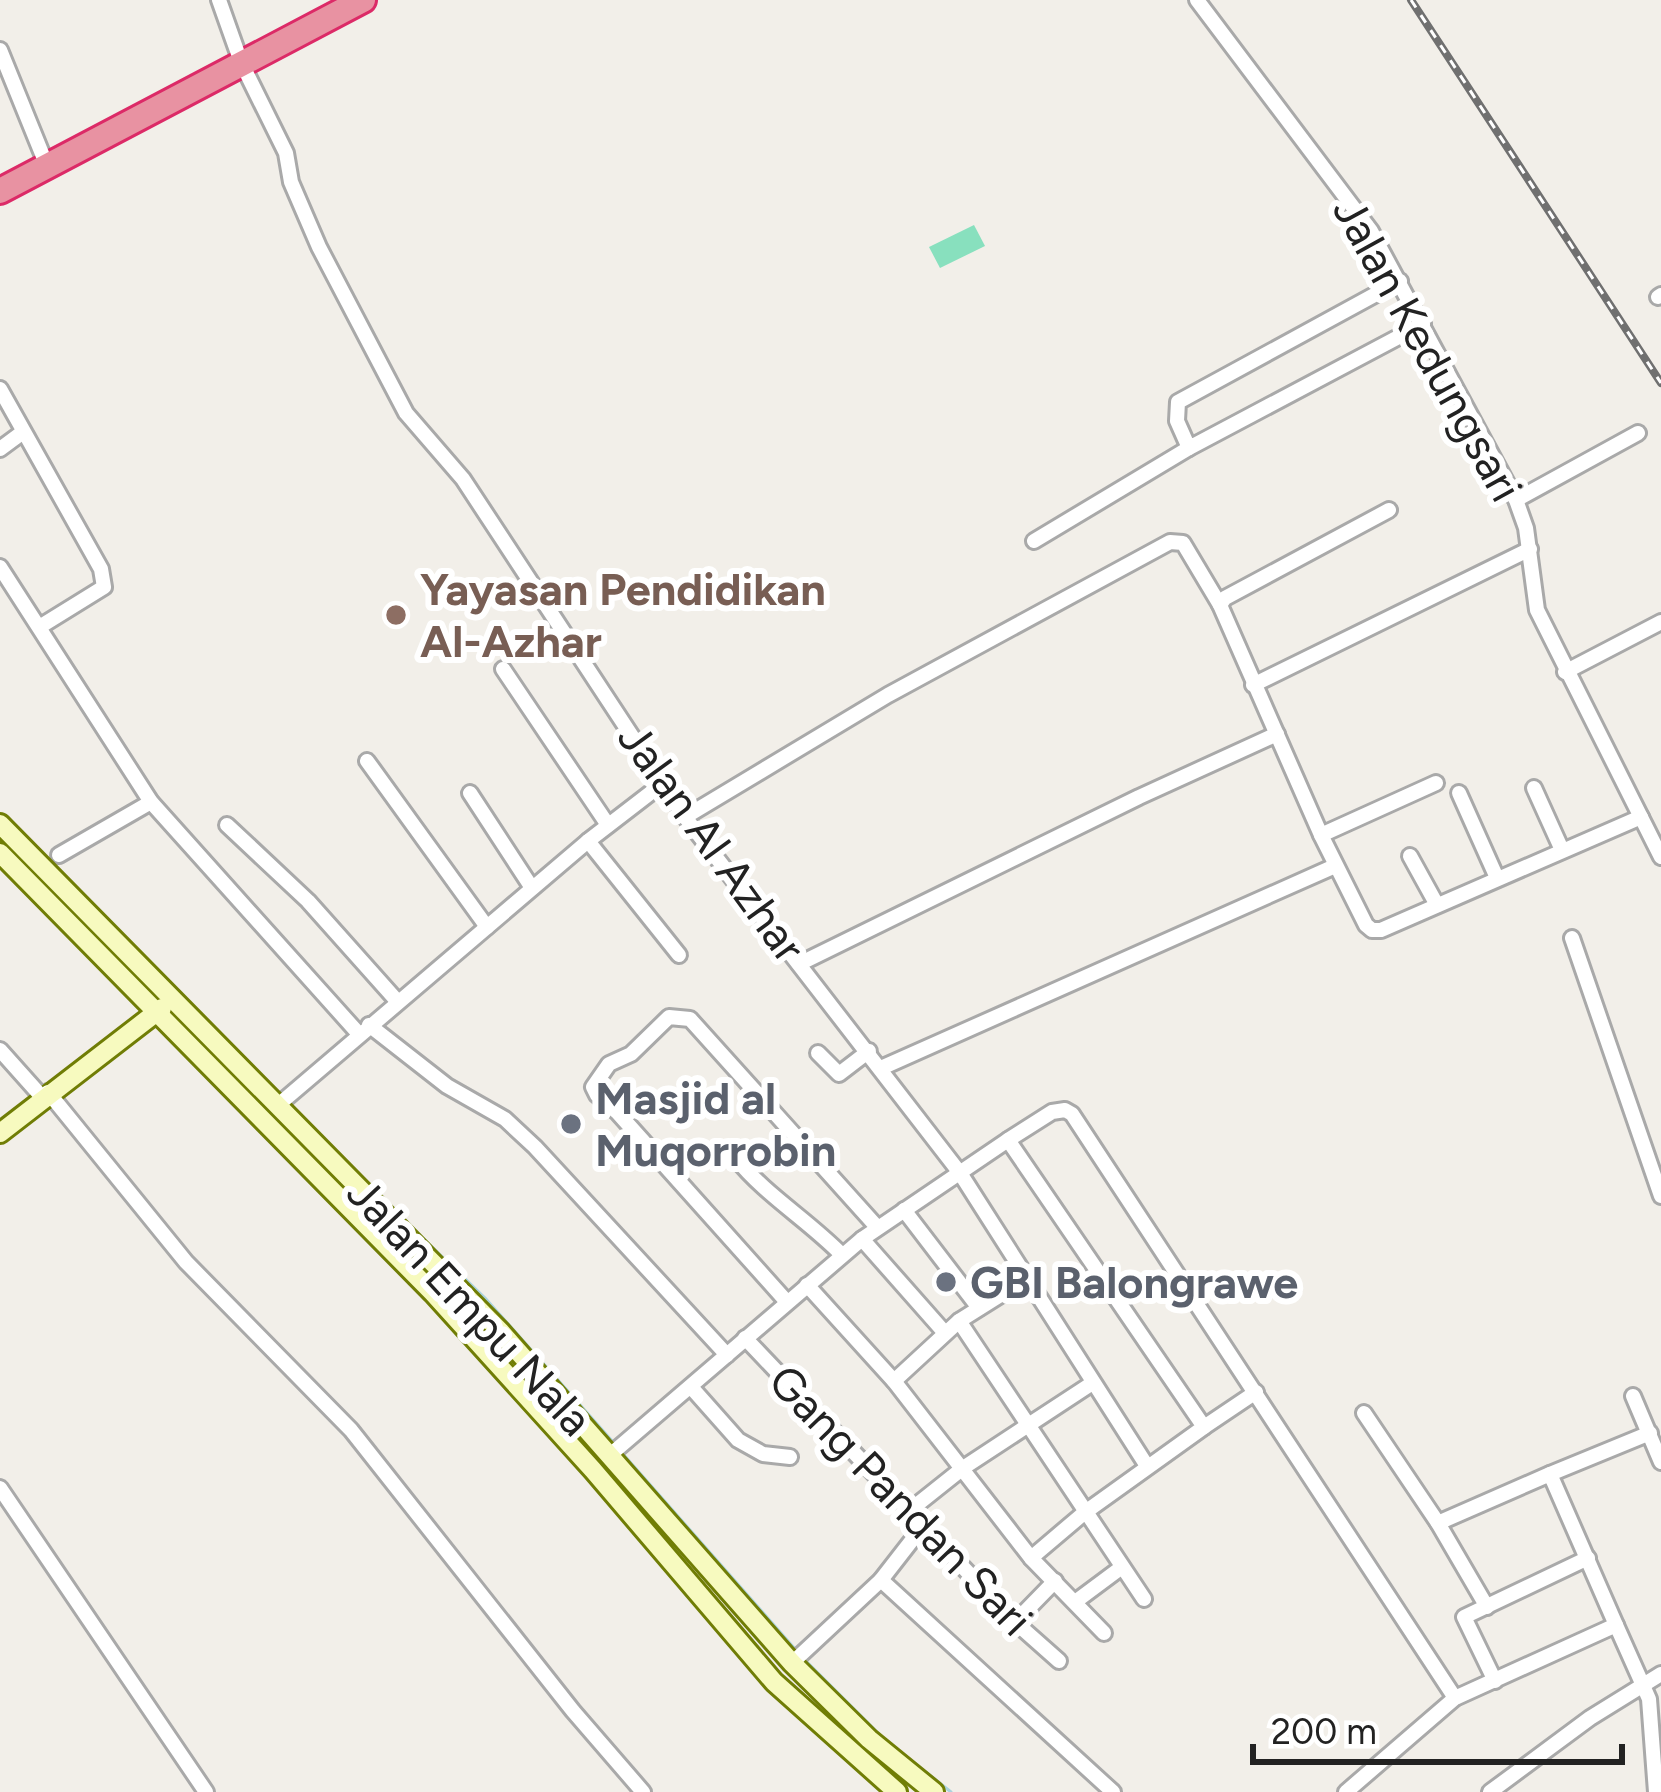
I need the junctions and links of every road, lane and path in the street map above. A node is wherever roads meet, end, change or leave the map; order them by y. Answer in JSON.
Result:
{"nodes":[{"id":1,"x":219,"y":0,"type":"edge"},
{"id":2,"x":363,"y":0,"type":"edge"},
{"id":3,"x":1197,"y":0,"type":"edge"},
{"id":4,"x":0,"y":50,"type":"edge"},
{"id":5,"x":242,"y":62,"type":"junction"},
{"id":6,"x":47,"y":166,"type":"junction"},
{"id":7,"x":0,"y":191,"type":"edge"},
{"id":8,"x":1400,"y":281,"type":"junction"},
{"id":9,"x":1423,"y":324,"type":"junction"},
{"id":10,"x":0,"y":389,"type":"edge"},
{"id":11,"x":23,"y":432,"type":"junction"},
{"id":12,"x":1638,"y":433,"type":"dead end"},
{"id":13,"x":0,"y":448,"type":"edge"},
{"id":14,"x":1189,"y":448,"type":"junction"},
{"id":15,"x":1516,"y":500,"type":"junction"},
{"id":16,"x":1389,"y":510,"type":"dead end"},
{"id":17,"x":1034,"y":541,"type":"dead end"},
{"id":18,"x":1530,"y":549,"type":"junction"},
{"id":19,"x":0,"y":567,"type":"edge"},
{"id":20,"x":1220,"y":605,"type":"junction"},
{"id":21,"x":1661,"y":622,"type":"edge"},
{"id":22,"x":41,"y":626,"type":"junction"},
{"id":23,"x":503,"y":669,"type":"dead end"},
{"id":24,"x":1565,"y":672,"type":"junction"},
{"id":25,"x":1253,"y":685,"type":"junction"},
{"id":26,"x":1276,"y":734,"type":"junction"},
{"id":27,"x":368,"y":761,"type":"dead end"},
{"id":28,"x":1436,"y":783,"type":"dead end"},
{"id":29,"x":662,"y":784,"type":"junction"},
{"id":30,"x":1534,"y":788,"type":"dead end"},
{"id":31,"x":470,"y":793,"type":"dead end"},
{"id":32,"x":1459,"y":793,"type":"dead end"},
{"id":33,"x":151,"y":802,"type":"junction"},
{"id":34,"x":685,"y":817,"type":"junction"},
{"id":35,"x":1641,"y":817,"type":"junction"},
{"id":36,"x":0,"y":824,"type":"edge"},
{"id":37,"x":227,"y":825,"type":"dead end"},
{"id":38,"x":608,"y":825,"type":"junction"},
{"id":39,"x":1321,"y":835,"type":"junction"},
{"id":40,"x":588,"y":841,"type":"junction"},
{"id":41,"x":1562,"y":850,"type":"junction"},
{"id":42,"x":0,"y":853,"type":"edge"},
{"id":43,"x":59,"y":856,"type":"dead end"},
{"id":44,"x":1410,"y":856,"type":"dead end"},
{"id":45,"x":1661,"y":857,"type":"edge"},
{"id":46,"x":1335,"y":866,"type":"junction"},
{"id":47,"x":1497,"y":878,"type":"junction"},
{"id":48,"x":532,"y":888,"type":"junction"},
{"id":49,"x":1437,"y":904,"type":"junction"},
{"id":50,"x":487,"y":927,"type":"junction"},
{"id":51,"x":1572,"y":938,"type":"dead end"},
{"id":52,"x":679,"y":955,"type":"dead end"},
{"id":53,"x":800,"y":964,"type":"junction"},
{"id":54,"x":173,"y":999,"type":"junction"},
{"id":55,"x":398,"y":1002,"type":"junction"},
{"id":56,"x":155,"y":1013,"type":"junction"},
{"id":57,"x":364,"y":1029,"type":"junction"},
{"id":58,"x":0,"y":1050,"type":"edge"},
{"id":59,"x":868,"y":1051,"type":"junction"},
{"id":60,"x":818,"y":1053,"type":"dead end"},
{"id":61,"x":881,"y":1068,"type":"junction"},
{"id":62,"x":45,"y":1095,"type":"junction"},
{"id":63,"x":282,"y":1102,"type":"junction"},
{"id":64,"x":0,"y":1133,"type":"edge"},
{"id":65,"x":1008,"y":1140,"type":"junction"},
{"id":66,"x":735,"y":1156,"type":"dead end"},
{"id":67,"x":960,"y":1173,"type":"junction"},
{"id":68,"x":1661,"y":1196,"type":"edge"},
{"id":69,"x":904,"y":1210,"type":"junction"},
{"id":70,"x":878,"y":1227,"type":"junction"},
{"id":71,"x":862,"y":1239,"type":"junction"},
{"id":72,"x":842,"y":1255,"type":"junction"},
{"id":73,"x":1026,"y":1279,"type":"junction"},
{"id":74,"x":807,"y":1285,"type":"junction"},
{"id":75,"x":787,"y":1302,"type":"junction"},
{"id":76,"x":979,"y":1308,"type":"junction"},
{"id":77,"x":958,"y":1321,"type":"junction"},
{"id":78,"x":945,"y":1334,"type":"junction"},
{"id":79,"x":745,"y":1338,"type":"junction"},
{"id":80,"x":727,"y":1355,"type":"junction"},
{"id":81,"x":894,"y":1381,"type":"junction"},
{"id":82,"x":1091,"y":1384,"type":"junction"},
{"id":83,"x":691,"y":1387,"type":"junction"},
{"id":84,"x":1256,"y":1392,"type":"junction"},
{"id":85,"x":1633,"y":1396,"type":"dead end"},
{"id":86,"x":1364,"y":1413,"type":"dead end"},
{"id":87,"x":1025,"y":1425,"type":"junction"},
{"id":88,"x":1204,"y":1427,"type":"junction"},
{"id":89,"x":1650,"y":1433,"type":"junction"},
{"id":90,"x":615,"y":1450,"type":"junction"},
{"id":91,"x":790,"y":1456,"type":"dead end"},
{"id":92,"x":1661,"y":1462,"type":"edge"},
{"id":93,"x":1147,"y":1466,"type":"junction"},
{"id":94,"x":963,"y":1468,"type":"junction"},
{"id":95,"x":1550,"y":1474,"type":"junction"},
{"id":96,"x":0,"y":1488,"type":"edge"},
{"id":97,"x":909,"y":1510,"type":"junction"},
{"id":98,"x":1084,"y":1513,"type":"junction"},
{"id":99,"x":1438,"y":1523,"type":"junction"},
{"id":100,"x":923,"y":1526,"type":"junction"},
{"id":101,"x":1031,"y":1558,"type":"junction"},
{"id":102,"x":1588,"y":1558,"type":"junction"},
{"id":103,"x":1123,"y":1567,"type":"junction"},
{"id":104,"x":881,"y":1580,"type":"junction"},
{"id":105,"x":1054,"y":1581,"type":"junction"},
{"id":106,"x":1144,"y":1599,"type":"dead end"},
{"id":107,"x":1076,"y":1601,"type":"junction"},
{"id":108,"x":1486,"y":1606,"type":"junction"},
{"id":109,"x":1015,"y":1622,"type":"junction"},
{"id":110,"x":1616,"y":1625,"type":"junction"},
{"id":111,"x":1104,"y":1633,"type":"dead end"},
{"id":112,"x":797,"y":1658,"type":"junction"},
{"id":113,"x":1059,"y":1661,"type":"dead end"},
{"id":114,"x":1661,"y":1674,"type":"edge"},
{"id":115,"x":1495,"y":1681,"type":"junction"},
{"id":116,"x":1644,"y":1687,"type":"junction"},
{"id":117,"x":1455,"y":1698,"type":"junction"},
{"id":118,"x":206,"y":1792,"type":"edge"},
{"id":119,"x":643,"y":1792,"type":"edge"},
{"id":120,"x":897,"y":1792,"type":"edge"},
{"id":121,"x":934,"y":1792,"type":"edge"},
{"id":122,"x":1113,"y":1792,"type":"edge"},
{"id":123,"x":1346,"y":1792,"type":"edge"},
{"id":124,"x":1490,"y":1792,"type":"edge"},
{"id":125,"x":1656,"y":1792,"type":"edge"}],
"edges":[{"from":1,"to":5,"type":"street","name":"Jalan Al Azhar"},
{"from":2,"to":5,"type":"highway"},
{"from":3,"to":8,"type":"street","name":"Jalan Kedungsari"},
{"from":4,"to":6,"type":"street"},
{"from":5,"to":6,"type":"highway"},
{"from":5,"to":29,"type":"street","name":"Jalan Al Azhar"},
{"from":6,"to":7,"type":"highway"},
{"from":8,"to":9,"type":"street","name":"Jalan Kedungsari"},
{"from":8,"to":14,"type":"street"},
{"from":9,"to":14,"type":"street"},
{"from":9,"to":15,"type":"street","name":"Jalan Kedungsari"},
{"from":10,"to":11,"type":"street"},
{"from":11,"to":13,"type":"street"},
{"from":11,"to":22,"type":"street"},
{"from":12,"to":15,"type":"street"},
{"from":14,"to":17,"type":"street"},
{"from":15,"to":18,"type":"street","name":"Jalan Kedungsari"},
{"from":16,"to":20,"type":"street"},
{"from":18,"to":24,"type":"street","name":"Jalan Kedungsari"},
{"from":18,"to":25,"type":"street"},
{"from":19,"to":22,"type":"street"},
{"from":20,"to":25,"type":"street"},
{"from":20,"to":34,"type":"street"},
{"from":21,"to":24,"type":"street"},
{"from":22,"to":33,"type":"street"},
{"from":23,"to":38,"type":"street"},
{"from":24,"to":35,"type":"street","name":"Jalan Kedungsari"},
{"from":25,"to":26,"type":"street"},
{"from":26,"to":39,"type":"street"},
{"from":26,"to":53,"type":"street"},
{"from":27,"to":50,"type":"street"},
{"from":28,"to":39,"type":"street"},
{"from":29,"to":34,"type":"street","name":"Jalan Al Azhar"},
{"from":29,"to":38,"type":"street"},
{"from":30,"to":41,"type":"street"},
{"from":31,"to":48,"type":"street"},
{"from":32,"to":47,"type":"street"},
{"from":33,"to":43,"type":"street"},
{"from":33,"to":57,"type":"street"},
{"from":34,"to":53,"type":"street","name":"Jalan Al Azhar"},
{"from":35,"to":41,"type":"street"},
{"from":35,"to":45,"type":"street","name":"Jalan Kedungsari"},
{"from":36,"to":54,"type":"main road","name":"Jalan Empu Nala"},
{"from":37,"to":55,"type":"street"},
{"from":38,"to":40,"type":"street"},
{"from":39,"to":46,"type":"street"},
{"from":40,"to":48,"type":"street"},
{"from":40,"to":52,"type":"street"},
{"from":41,"to":47,"type":"street"},
{"from":42,"to":56,"type":"main road","name":"Jalan Empu Nala"},
{"from":44,"to":49,"type":"street"},
{"from":46,"to":49,"type":"street"},
{"from":46,"to":61,"type":"street"},
{"from":47,"to":49,"type":"street"},
{"from":48,"to":50,"type":"street"},
{"from":50,"to":55,"type":"street"},
{"from":51,"to":68,"type":"street"},
{"from":53,"to":59,"type":"street","name":"Jalan Al Azhar"},
{"from":54,"to":56,"type":"main road"},
{"from":54,"to":63,"type":"main road","name":"Jalan Empu Nala"},
{"from":55,"to":57,"type":"street"},
{"from":56,"to":62,"type":"main road"},
{"from":56,"to":120,"type":"main road","name":"Jalan Empu Nala"},
{"from":57,"to":63,"type":"street"},
{"from":57,"to":80,"type":"street"},
{"from":58,"to":62,"type":"street"},
{"from":59,"to":60,"type":"street"},
{"from":59,"to":61,"type":"street","name":"Jalan Al Azhar"},
{"from":61,"to":67,"type":"street","name":"Jalan Al Azhar"},
{"from":62,"to":64,"type":"main road"},
{"from":62,"to":119,"type":"street"},
{"from":63,"to":90,"type":"main road","name":"Jalan Empu Nala"},
{"from":65,"to":67,"type":"street"},
{"from":65,"to":84,"type":"street"},
{"from":65,"to":88,"type":"street"},
{"from":66,"to":72,"type":"street"},
{"from":67,"to":69,"type":"street"},
{"from":67,"to":73,"type":"street","name":"Jalan Al Azhar"},
{"from":69,"to":70,"type":"street"},
{"from":69,"to":76,"type":"street"},
{"from":70,"to":71,"type":"street"},
{"from":70,"to":75,"type":"street"},
{"from":71,"to":72,"type":"street"},
{"from":71,"to":78,"type":"street"},
{"from":72,"to":74,"type":"street"},
{"from":73,"to":76,"type":"street"},
{"from":73,"to":82,"type":"street","name":"Jalan Al Azhar"},
{"from":74,"to":75,"type":"street"},
{"from":74,"to":81,"type":"street"},
{"from":75,"to":79,"type":"street"},
{"from":76,"to":77,"type":"street"},
{"from":77,"to":78,"type":"street"},
{"from":77,"to":87,"type":"street"},
{"from":78,"to":81,"type":"street"},
{"from":79,"to":80,"type":"street"},
{"from":79,"to":97,"type":"street","name":"Gang Pandan Sari"},
{"from":80,"to":83,"type":"street"},
{"from":81,"to":94,"type":"street"},
{"from":82,"to":87,"type":"street"},
{"from":82,"to":93,"type":"street","name":"Jalan Al Azhar"},
{"from":83,"to":90,"type":"street"},
{"from":83,"to":91,"type":"street"},
{"from":84,"to":88,"type":"street"},
{"from":84,"to":117,"type":"street"},
{"from":85,"to":89,"type":"street"},
{"from":86,"to":99,"type":"street"},
{"from":87,"to":94,"type":"street"},
{"from":87,"to":98,"type":"street"},
{"from":88,"to":93,"type":"street"},
{"from":89,"to":92,"type":"street"},
{"from":89,"to":95,"type":"street"},
{"from":90,"to":112,"type":"main road","name":"Jalan Empu Nala"},
{"from":93,"to":98,"type":"street"},
{"from":94,"to":97,"type":"street"},
{"from":94,"to":101,"type":"street"},
{"from":95,"to":99,"type":"street"},
{"from":95,"to":102,"type":"street"},
{"from":96,"to":118,"type":"street"},
{"from":97,"to":100,"type":"street","name":"Gang Pandan Sari"},
{"from":98,"to":101,"type":"street"},
{"from":98,"to":103,"type":"street"},
{"from":99,"to":108,"type":"street"},
{"from":100,"to":104,"type":"street"},
{"from":100,"to":109,"type":"street","name":"Gang Pandan Sari"},
{"from":101,"to":105,"type":"street"},
{"from":102,"to":108,"type":"street"},
{"from":102,"to":110,"type":"street"},
{"from":103,"to":106,"type":"street"},
{"from":103,"to":107,"type":"street"},
{"from":104,"to":112,"type":"street"},
{"from":104,"to":122,"type":"street"},
{"from":105,"to":107,"type":"street"},
{"from":105,"to":109,"type":"street"},
{"from":107,"to":111,"type":"street"},
{"from":108,"to":115,"type":"street"},
{"from":109,"to":113,"type":"street","name":"Gang Pandan Sari"},
{"from":110,"to":115,"type":"street"},
{"from":110,"to":116,"type":"street"},
{"from":112,"to":121,"type":"main road","name":"Jalan Empu Nala"},
{"from":114,"to":116,"type":"street"},
{"from":115,"to":117,"type":"street"},
{"from":116,"to":124,"type":"street"},
{"from":116,"to":125,"type":"street"},
{"from":117,"to":123,"type":"street"}]}
